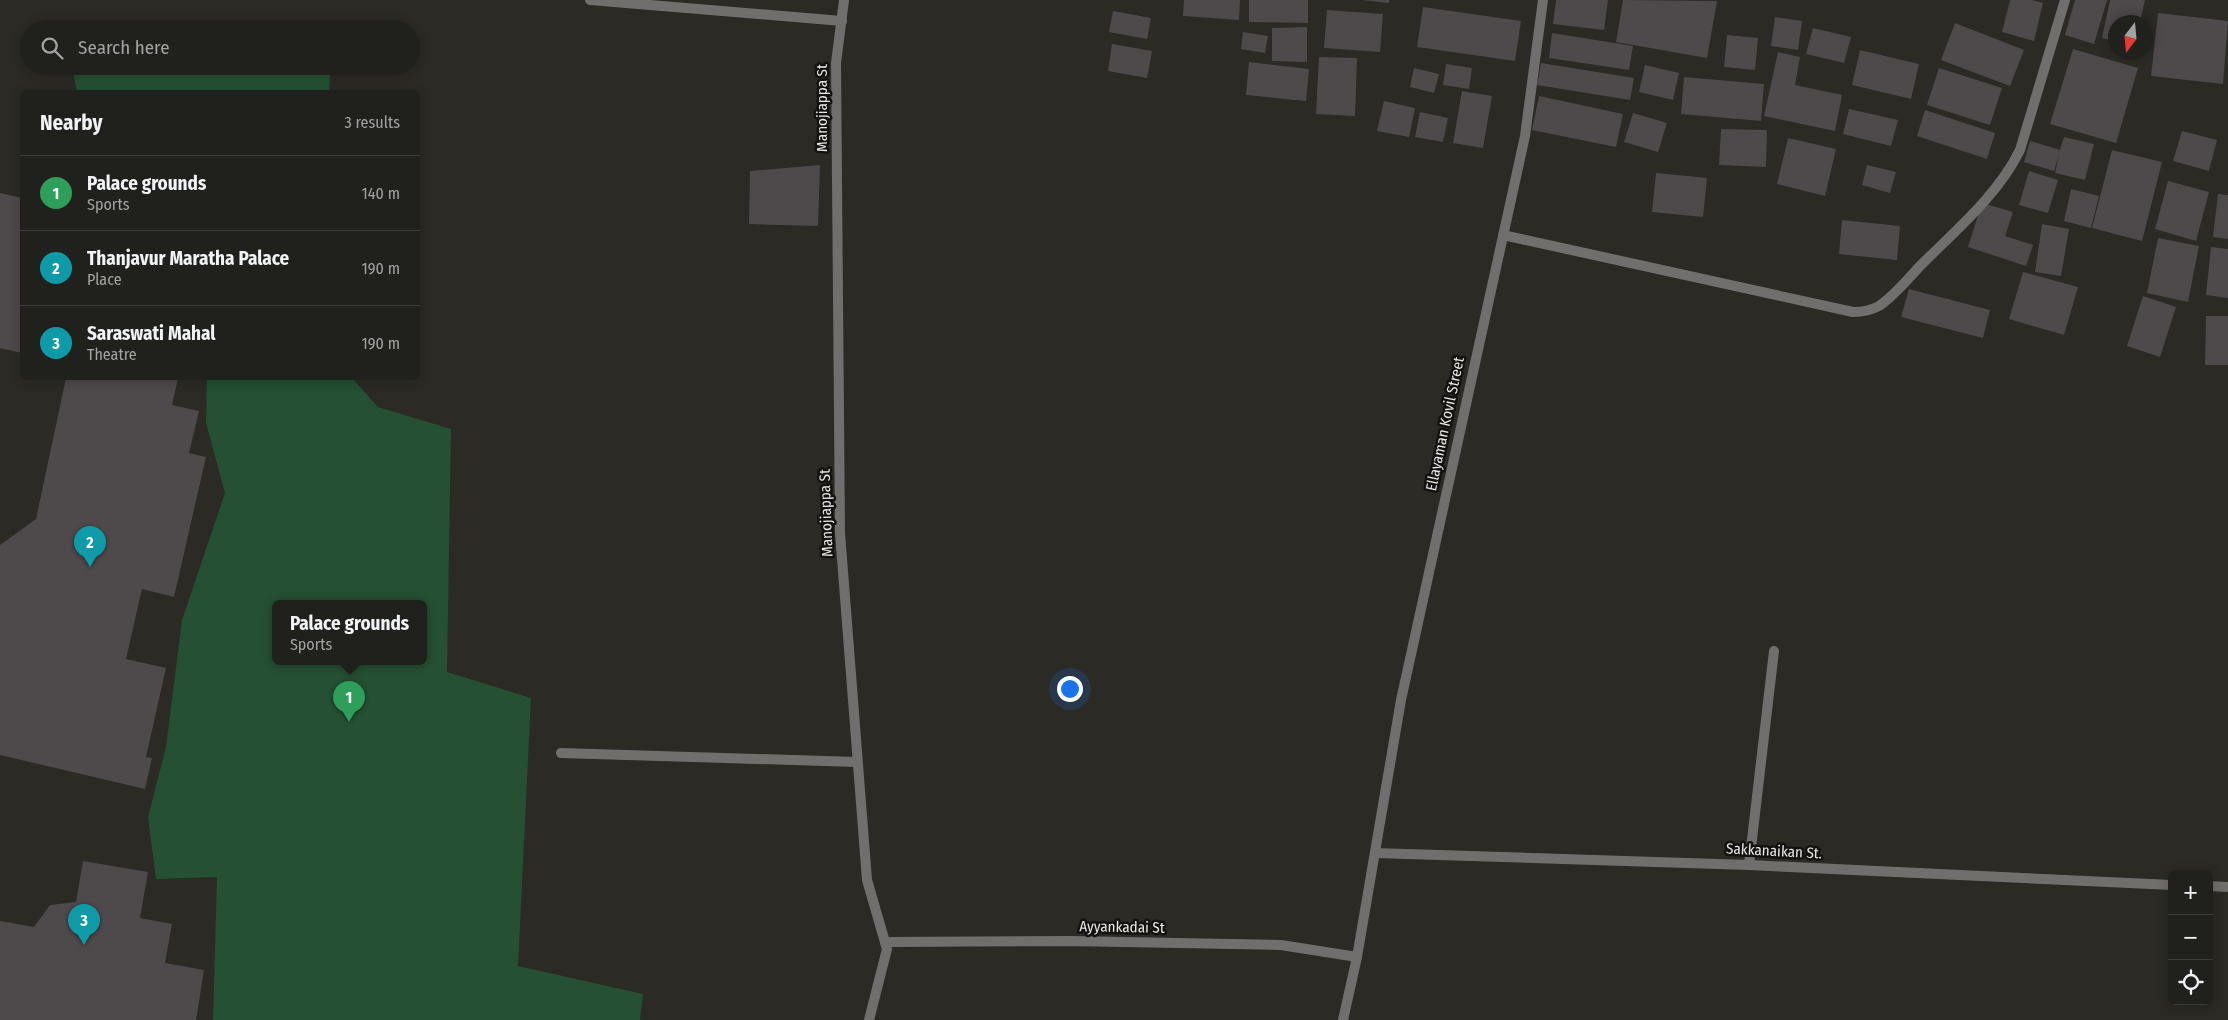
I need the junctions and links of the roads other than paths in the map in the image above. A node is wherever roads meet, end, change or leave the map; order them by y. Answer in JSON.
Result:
{"nodes":[{"id":1,"x":590,"y":0,"type":"edge"},
{"id":2,"x":844,"y":0,"type":"edge"},
{"id":3,"x":1543,"y":0,"type":"edge"},
{"id":4,"x":2065,"y":0,"type":"edge"},
{"id":5,"x":842,"y":21,"type":"junction"},
{"id":6,"x":1503,"y":235,"type":"junction"},
{"id":7,"x":1774,"y":651,"type":"dead end"},
{"id":8,"x":561,"y":753,"type":"dead end"},
{"id":9,"x":858,"y":762,"type":"junction"},
{"id":10,"x":1375,"y":853,"type":"junction"},
{"id":11,"x":1749,"y":864,"type":"junction"},
{"id":12,"x":2168,"y":885,"type":"edge"},
{"id":13,"x":2213,"y":886,"type":"edge"},
{"id":14,"x":2228,"y":887,"type":"edge"},
{"id":15,"x":885,"y":942,"type":"junction"},
{"id":16,"x":1357,"y":957,"type":"junction"},
{"id":17,"x":869,"y":1020,"type":"edge"},
{"id":18,"x":1343,"y":1020,"type":"edge"}],
"edges":[{"from":1,"to":5,"type":"street"},
{"from":2,"to":5,"type":"street","name":"Manojiappa St"},
{"from":3,"to":6,"type":"street","name":"Ellayaman Kovil Street"},
{"from":4,"to":6,"type":"street"},
{"from":5,"to":9,"type":"street","name":"Manojiappa St"},
{"from":6,"to":10,"type":"street","name":"Ellayaman Kovil Street"},
{"from":7,"to":11,"type":"street"},
{"from":8,"to":9,"type":"street"},
{"from":9,"to":15,"type":"street","name":"Manojiappa St"},
{"from":10,"to":11,"type":"street","name":"Sakkanaikan St."},
{"from":10,"to":16,"type":"street","name":"Ellayaman Kovil Street"},
{"from":11,"to":12,"type":"street","name":"Sakkanaikan St."},
{"from":13,"to":14,"type":"street"},
{"from":15,"to":16,"type":"street","name":"Ayyankadai St"},
{"from":15,"to":17,"type":"street","name":"Manojiappa St"},
{"from":16,"to":18,"type":"street","name":"Ellayaman Kovil Street"}]}
